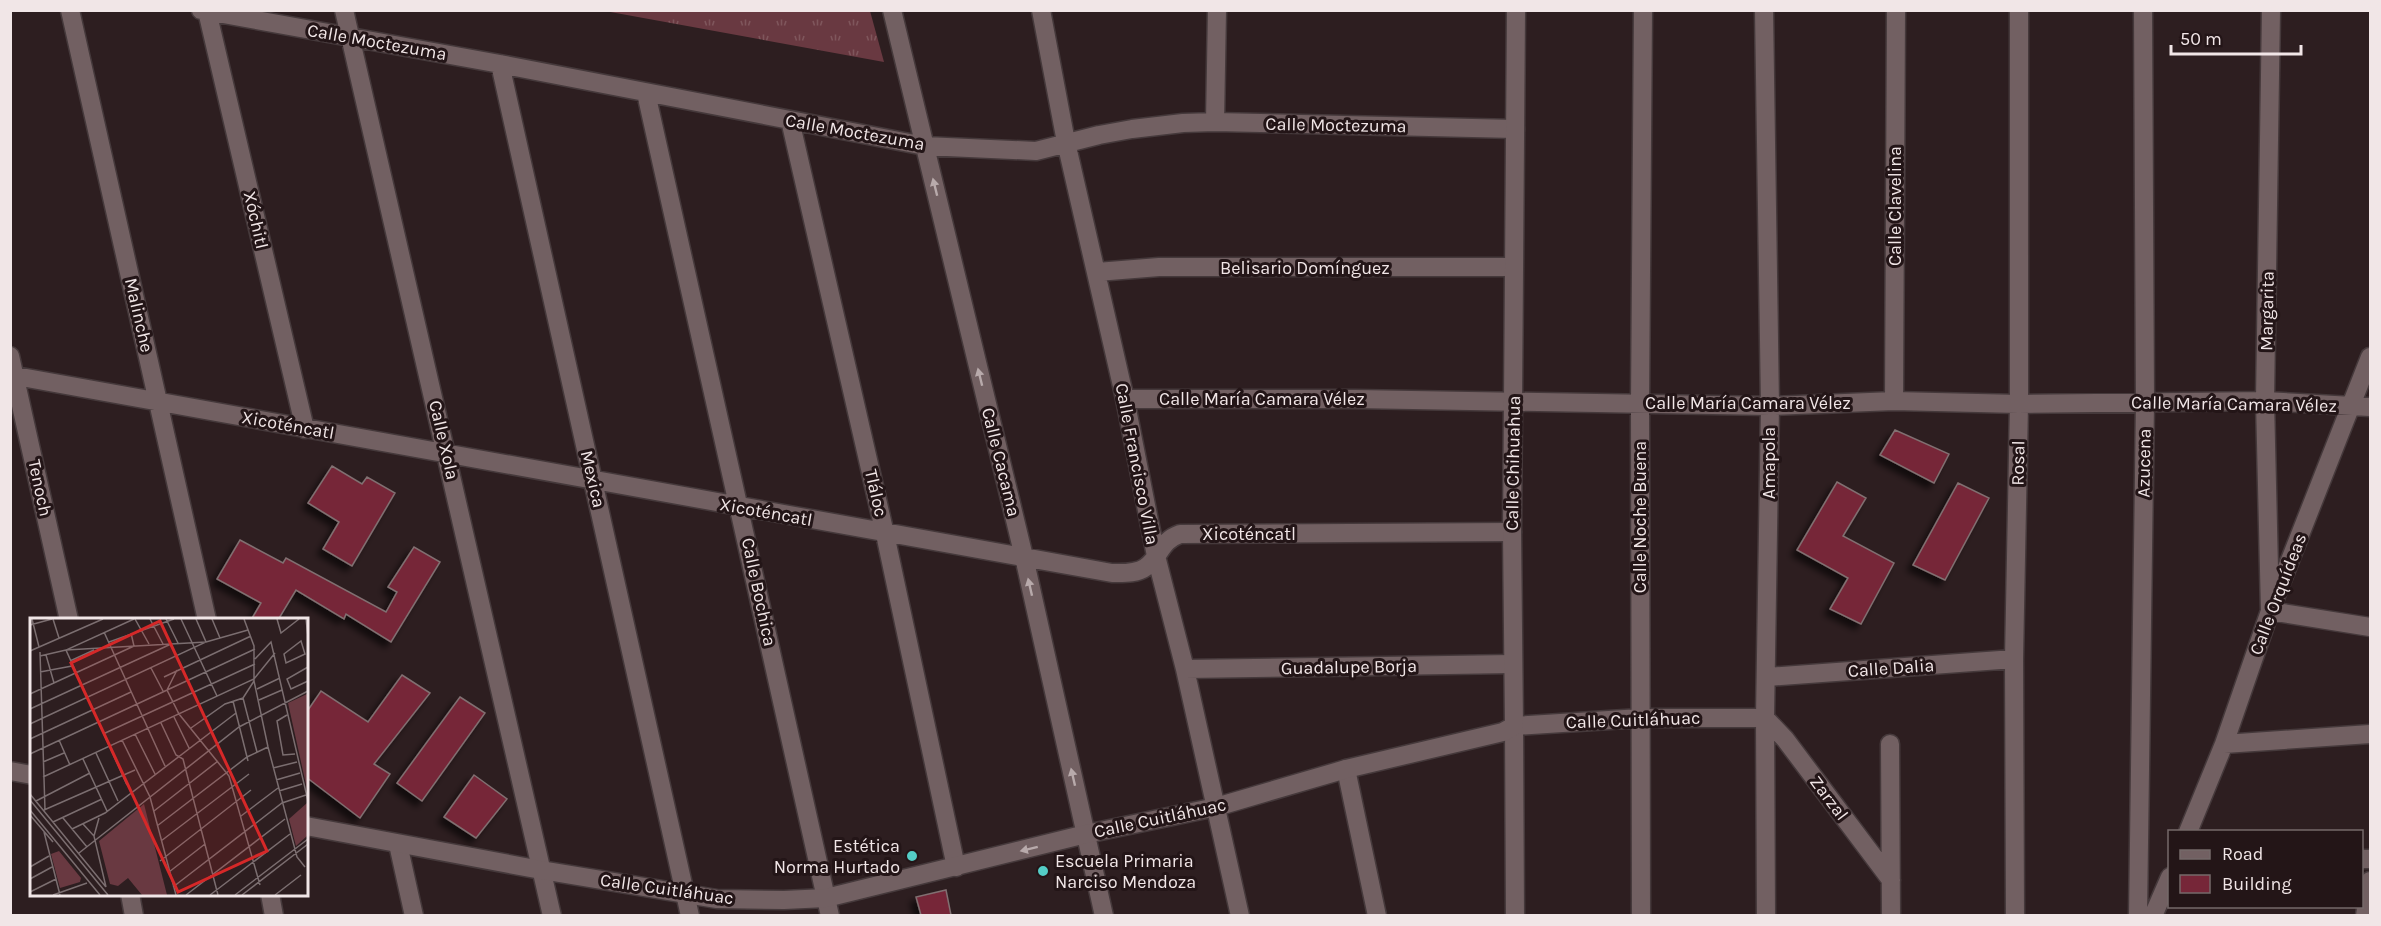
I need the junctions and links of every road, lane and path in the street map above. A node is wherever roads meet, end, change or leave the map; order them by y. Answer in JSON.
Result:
{"nodes":[{"id":1,"x":69,"y":10,"type":"edge"},
{"id":2,"x":344,"y":10,"type":"edge"},
{"id":3,"x":891,"y":10,"type":"edge"},
{"id":4,"x":1041,"y":10,"type":"edge"},
{"id":5,"x":1217,"y":10,"type":"edge"},
{"id":6,"x":1516,"y":10,"type":"edge"},
{"id":7,"x":1643,"y":10,"type":"edge"},
{"id":8,"x":1764,"y":10,"type":"edge"},
{"id":9,"x":1896,"y":10,"type":"edge"},
{"id":10,"x":2019,"y":10,"type":"edge"},
{"id":11,"x":2143,"y":10,"type":"edge"},
{"id":12,"x":2271,"y":10,"type":"edge"},
{"id":13,"x":204,"y":11,"type":"edge"},
{"id":14,"x":352,"y":38,"type":"junction"},
{"id":15,"x":500,"y":64,"type":"junction"},
{"id":16,"x":646,"y":93,"type":"junction"},
{"id":17,"x":790,"y":120,"type":"junction"},
{"id":18,"x":1215,"y":122,"type":"junction"},
{"id":19,"x":1515,"y":129,"type":"junction"},
{"id":20,"x":1066,"y":142,"type":"junction"},
{"id":21,"x":925,"y":146,"type":"junction"},
{"id":22,"x":1513,"y":267,"type":"junction"},
{"id":23,"x":1097,"y":272,"type":"junction"},
{"id":24,"x":10,"y":356,"type":"edge"},
{"id":25,"x":2370,"y":357,"type":"edge"},
{"id":26,"x":13,"y":375,"type":"edge"},
{"id":27,"x":1125,"y":399,"type":"junction"},
{"id":28,"x":1893,"y":401,"type":"junction"},
{"id":29,"x":2265,"y":401,"type":"junction"},
{"id":30,"x":158,"y":402,"type":"junction"},
{"id":31,"x":2145,"y":402,"type":"junction"},
{"id":32,"x":1514,"y":403,"type":"junction"},
{"id":33,"x":1640,"y":404,"type":"junction"},
{"id":34,"x":2019,"y":404,"type":"junction"},
{"id":35,"x":1770,"y":406,"type":"junction"},
{"id":36,"x":2362,"y":406,"type":"edge"},
{"id":37,"x":305,"y":429,"type":"junction"},
{"id":38,"x":447,"y":454,"type":"junction"},
{"id":39,"x":594,"y":481,"type":"junction"},
{"id":40,"x":741,"y":508,"type":"junction"},
{"id":41,"x":1512,"y":532,"type":"junction"},
{"id":42,"x":885,"y":534,"type":"junction"},
{"id":43,"x":1156,"y":556,"type":"junction"},
{"id":44,"x":1024,"y":557,"type":"junction"},
{"id":45,"x":2270,"y":610,"type":"junction"},
{"id":46,"x":69,"y":618,"type":"edge"},
{"id":47,"x":207,"y":618,"type":"edge"},
{"id":48,"x":2370,"y":627,"type":"edge"},
{"id":49,"x":2014,"y":659,"type":"junction"},
{"id":50,"x":1512,"y":664,"type":"junction"},
{"id":51,"x":1185,"y":669,"type":"junction"},
{"id":52,"x":1767,"y":677,"type":"junction"},
{"id":53,"x":1641,"y":718,"type":"junction"},
{"id":54,"x":1766,"y":718,"type":"junction"},
{"id":55,"x":1514,"y":726,"type":"junction"},
{"id":56,"x":2370,"y":734,"type":"edge"},
{"id":57,"x":1890,"y":744,"type":"dead end"},
{"id":58,"x":2224,"y":744,"type":"junction"},
{"id":59,"x":1346,"y":769,"type":"junction"},
{"id":60,"x":10,"y":771,"type":"edge"},
{"id":61,"x":30,"y":775,"type":"edge"},
{"id":62,"x":1216,"y":807,"type":"junction"},
{"id":63,"x":308,"y":826,"type":"edge"},
{"id":64,"x":2188,"y":830,"type":"edge"},
{"id":65,"x":1086,"y":834,"type":"junction"},
{"id":66,"x":398,"y":843,"type":"junction"},
{"id":67,"x":956,"y":867,"type":"junction"},
{"id":68,"x":542,"y":870,"type":"junction"},
{"id":69,"x":2168,"y":879,"type":"edge"},
{"id":70,"x":1891,"y":880,"type":"junction"},
{"id":71,"x":2370,"y":881,"type":"edge"},
{"id":72,"x":685,"y":894,"type":"junction"},
{"id":73,"x":130,"y":896,"type":"edge"},
{"id":74,"x":270,"y":896,"type":"edge"},
{"id":75,"x":828,"y":907,"type":"edge"},
{"id":76,"x":134,"y":915,"type":"edge"},
{"id":77,"x":274,"y":915,"type":"edge"},
{"id":78,"x":414,"y":915,"type":"edge"},
{"id":79,"x":552,"y":915,"type":"edge"},
{"id":80,"x":690,"y":915,"type":"edge"},
{"id":81,"x":1104,"y":915,"type":"edge"},
{"id":82,"x":1240,"y":915,"type":"edge"},
{"id":83,"x":1377,"y":915,"type":"edge"},
{"id":84,"x":1515,"y":915,"type":"edge"},
{"id":85,"x":1641,"y":915,"type":"edge"},
{"id":86,"x":1766,"y":915,"type":"edge"},
{"id":87,"x":1891,"y":915,"type":"edge"},
{"id":88,"x":2015,"y":915,"type":"edge"},
{"id":89,"x":2138,"y":915,"type":"edge"},
{"id":90,"x":2153,"y":915,"type":"edge"},
{"id":91,"x":2365,"y":915,"type":"edge"}],
"edges":[{"from":1,"to":30,"type":"street","name":"Malinche"},
{"from":2,"to":14,"type":"street","name":"Calle Xola"},
{"from":3,"to":21,"type":"street","name":"Calle Cacama"},
{"from":4,"to":20,"type":"street","name":"Calle Francisco Villa"},
{"from":5,"to":18,"type":"street"},
{"from":6,"to":19,"type":"street","name":"Calle Chihuahua"},
{"from":7,"to":33,"type":"street","name":"Calle Noche Buena"},
{"from":8,"to":35,"type":"street","name":"Amapola"},
{"from":9,"to":28,"type":"street","name":"Calle Clavelina"},
{"from":10,"to":34,"type":"street","name":"Rosal"},
{"from":11,"to":31,"type":"street","name":"Azucena"},
{"from":12,"to":29,"type":"street","name":"Margarita"},
{"from":13,"to":14,"type":"street","name":"Calle Moctezuma"},
{"from":13,"to":37,"type":"street","name":"Xóchitl"},
{"from":14,"to":15,"type":"street","name":"Calle Moctezuma"},
{"from":14,"to":38,"type":"street","name":"Calle Xola"},
{"from":15,"to":16,"type":"street","name":"Calle Moctezuma"},
{"from":15,"to":39,"type":"street","name":"Mexica"},
{"from":16,"to":17,"type":"street","name":"Calle Moctezuma"},
{"from":16,"to":40,"type":"street","name":"Calle Bochica"},
{"from":17,"to":21,"type":"street","name":"Calle Moctezuma"},
{"from":17,"to":42,"type":"street","name":"Tláloc"},
{"from":18,"to":19,"type":"street","name":"Calle Moctezuma"},
{"from":18,"to":20,"type":"street","name":"Calle Moctezuma"},
{"from":19,"to":22,"type":"street","name":"Calle Chihuahua"},
{"from":20,"to":21,"type":"street","name":"Calle Moctezuma"},
{"from":20,"to":23,"type":"street","name":"Calle Francisco Villa"},
{"from":44,"to":21,"type":"street","name":"Calle Cacama","one_way":true},
{"from":22,"to":23,"type":"street","name":"Belisario Domínguez"},
{"from":22,"to":32,"type":"street","name":"Calle Chihuahua"},
{"from":23,"to":27,"type":"street","name":"Calle Francisco Villa"},
{"from":24,"to":26,"type":"street","name":"Tenoch"},
{"from":25,"to":36,"type":"street","name":"Calle Orquídeas"},
{"from":26,"to":30,"type":"street","name":"Xicoténcatl"},
{"from":26,"to":46,"type":"street","name":"Tenoch"},
{"from":27,"to":32,"type":"street","name":"Calle María Camara Vélez"},
{"from":27,"to":43,"type":"street","name":"Calle Francisco Villa"},
{"from":28,"to":34,"type":"street","name":"Calle María Camara Vélez"},
{"from":28,"to":35,"type":"street","name":"Calle María Camara Vélez"},
{"from":29,"to":31,"type":"street","name":"Calle María Camara Vélez"},
{"from":29,"to":36,"type":"street","name":"Calle María Camara Vélez"},
{"from":29,"to":45,"type":"street","name":"Margarita"},
{"from":30,"to":37,"type":"street","name":"Xicoténcatl"},
{"from":30,"to":47,"type":"street","name":"Malinche"},
{"from":31,"to":34,"type":"street","name":"Calle María Camara Vélez"},
{"from":31,"to":89,"type":"street","name":"Azucena"},
{"from":32,"to":33,"type":"street","name":"Calle María Camara Vélez"},
{"from":32,"to":41,"type":"street","name":"Calle Chihuahua"},
{"from":33,"to":35,"type":"street","name":"Calle María Camara Vélez"},
{"from":33,"to":53,"type":"street","name":"Calle Noche Buena"},
{"from":34,"to":49,"type":"street","name":"Rosal"},
{"from":35,"to":52,"type":"street","name":"Amapola"},
{"from":36,"to":45,"type":"street","name":"Calle Orquídeas"},
{"from":37,"to":38,"type":"street","name":"Xicoténcatl"},
{"from":38,"to":39,"type":"street","name":"Xicoténcatl"},
{"from":38,"to":68,"type":"street","name":"Calle Xola"},
{"from":39,"to":40,"type":"street","name":"Xicoténcatl"},
{"from":39,"to":72,"type":"street","name":"Mexica"},
{"from":40,"to":42,"type":"street","name":"Xicoténcatl"},
{"from":40,"to":75,"type":"street","name":"Calle Bochica"},
{"from":41,"to":43,"type":"street","name":"Xicoténcatl"},
{"from":41,"to":50,"type":"street","name":"Calle Chihuahua"},
{"from":42,"to":44,"type":"street","name":"Xicoténcatl"},
{"from":42,"to":67,"type":"street","name":"Tláloc"},
{"from":43,"to":44,"type":"street","name":"Xicoténcatl"},
{"from":43,"to":51,"type":"street","name":"Calle Francisco Villa"},
{"from":65,"to":44,"type":"street","name":"Calle Cacama","one_way":true},
{"from":45,"to":48,"type":"street"},
{"from":45,"to":58,"type":"street","name":"Calle Orquídeas"},
{"from":49,"to":52,"type":"street","name":"Calle Dalia"},
{"from":49,"to":88,"type":"street","name":"Rosal"},
{"from":50,"to":51,"type":"street","name":"Guadalupe Borja"},
{"from":50,"to":55,"type":"street","name":"Calle Chihuahua"},
{"from":51,"to":62,"type":"street","name":"Calle Francisco Villa"},
{"from":52,"to":54,"type":"street","name":"Amapola"},
{"from":53,"to":54,"type":"street","name":"Calle Cuitláhuac"},
{"from":53,"to":55,"type":"street","name":"Calle Cuitláhuac"},
{"from":53,"to":85,"type":"street","name":"Calle Noche Buena"},
{"from":54,"to":70,"type":"street","name":"Zarzal"},
{"from":54,"to":86,"type":"street","name":"Amapola"},
{"from":55,"to":59,"type":"street","name":"Calle Cuitláhuac"},
{"from":55,"to":84,"type":"street","name":"Calle Chihuahua"},
{"from":56,"to":58,"type":"street"},
{"from":57,"to":70,"type":"street"},
{"from":58,"to":64,"type":"street","name":"Calle Orquídeas"},
{"from":59,"to":62,"type":"street","name":"Calle Cuitláhuac"},
{"from":59,"to":83,"type":"street"},
{"from":60,"to":61,"type":"street"},
{"from":62,"to":65,"type":"street","name":"Calle Cuitláhuac"},
{"from":62,"to":82,"type":"street","name":"Calle Francisco Villa"},
{"from":63,"to":66,"type":"street","name":"Calle Cuitláhuac"},
{"from":65,"to":67,"type":"street","name":"Calle Cuitláhuac","one_way":true},
{"from":65,"to":81,"type":"street","name":"Calle Cacama"},
{"from":66,"to":68,"type":"street","name":"Calle Cuitláhuac"},
{"from":66,"to":78,"type":"street"},
{"from":67,"to":75,"type":"street","name":"Calle Cuitláhuac"},
{"from":68,"to":72,"type":"street","name":"Calle Cuitláhuac"},
{"from":68,"to":79,"type":"street","name":"Calle Xola"},
{"from":69,"to":90,"type":"street"},
{"from":70,"to":87,"type":"street"},
{"from":71,"to":91,"type":"street"},
{"from":72,"to":75,"type":"street","name":"Calle Cuitláhuac"},
{"from":72,"to":80,"type":"street","name":"Mexica"},
{"from":73,"to":76,"type":"street"},
{"from":74,"to":77,"type":"street"}]}
